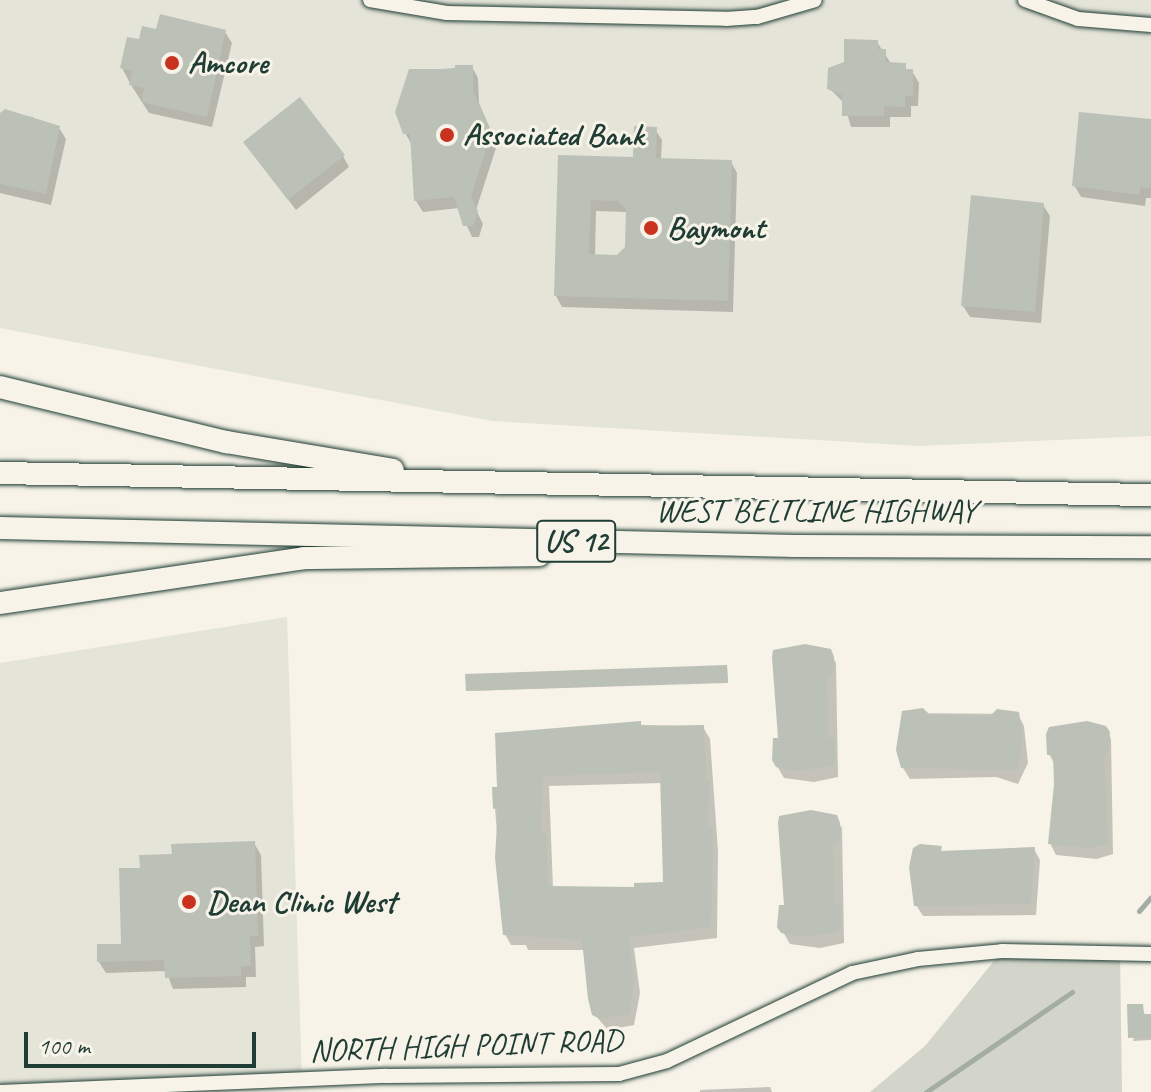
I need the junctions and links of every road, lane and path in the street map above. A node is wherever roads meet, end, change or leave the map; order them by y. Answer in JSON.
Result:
{"nodes":[{"id":1,"x":370,"y":0,"type":"edge"},
{"id":2,"x":815,"y":0,"type":"edge"},
{"id":3,"x":1025,"y":0,"type":"edge"},
{"id":4,"x":1151,"y":25,"type":"edge"},
{"id":5,"x":0,"y":387,"type":"edge"},
{"id":6,"x":0,"y":473,"type":"edge"},
{"id":7,"x":634,"y":485,"type":"junction"},
{"id":8,"x":1151,"y":495,"type":"edge"},
{"id":9,"x":0,"y":528,"type":"edge"},
{"id":10,"x":795,"y":546,"type":"junction"},
{"id":11,"x":1151,"y":547,"type":"edge"},
{"id":12,"x":0,"y":603,"type":"edge"},
{"id":13,"x":1151,"y":954,"type":"edge"},
{"id":14,"x":0,"y":1092,"type":"edge"}],
"edges":[{"from":1,"to":2,"type":"street"},
{"from":3,"to":4,"type":"street"},
{"from":5,"to":7,"type":"highway"},
{"from":6,"to":7,"type":"highway","name":"WEST BELTLINE HIGHWAY","number":"US 12"},
{"from":7,"to":8,"type":"highway","name":"WEST BELTLINE HIGHWAY","number":"US 12"},
{"from":9,"to":10,"type":"highway","name":"WEST BELTLINE HIGHWAY","number":"US 12"},
{"from":10,"to":11,"type":"highway","name":"WEST BELTLINE HIGHWAY","number":"US 12"},
{"from":10,"to":12,"type":"highway"},
{"from":13,"to":14,"type":"street","name":"NORTH HIGH POINT ROAD"}]}
